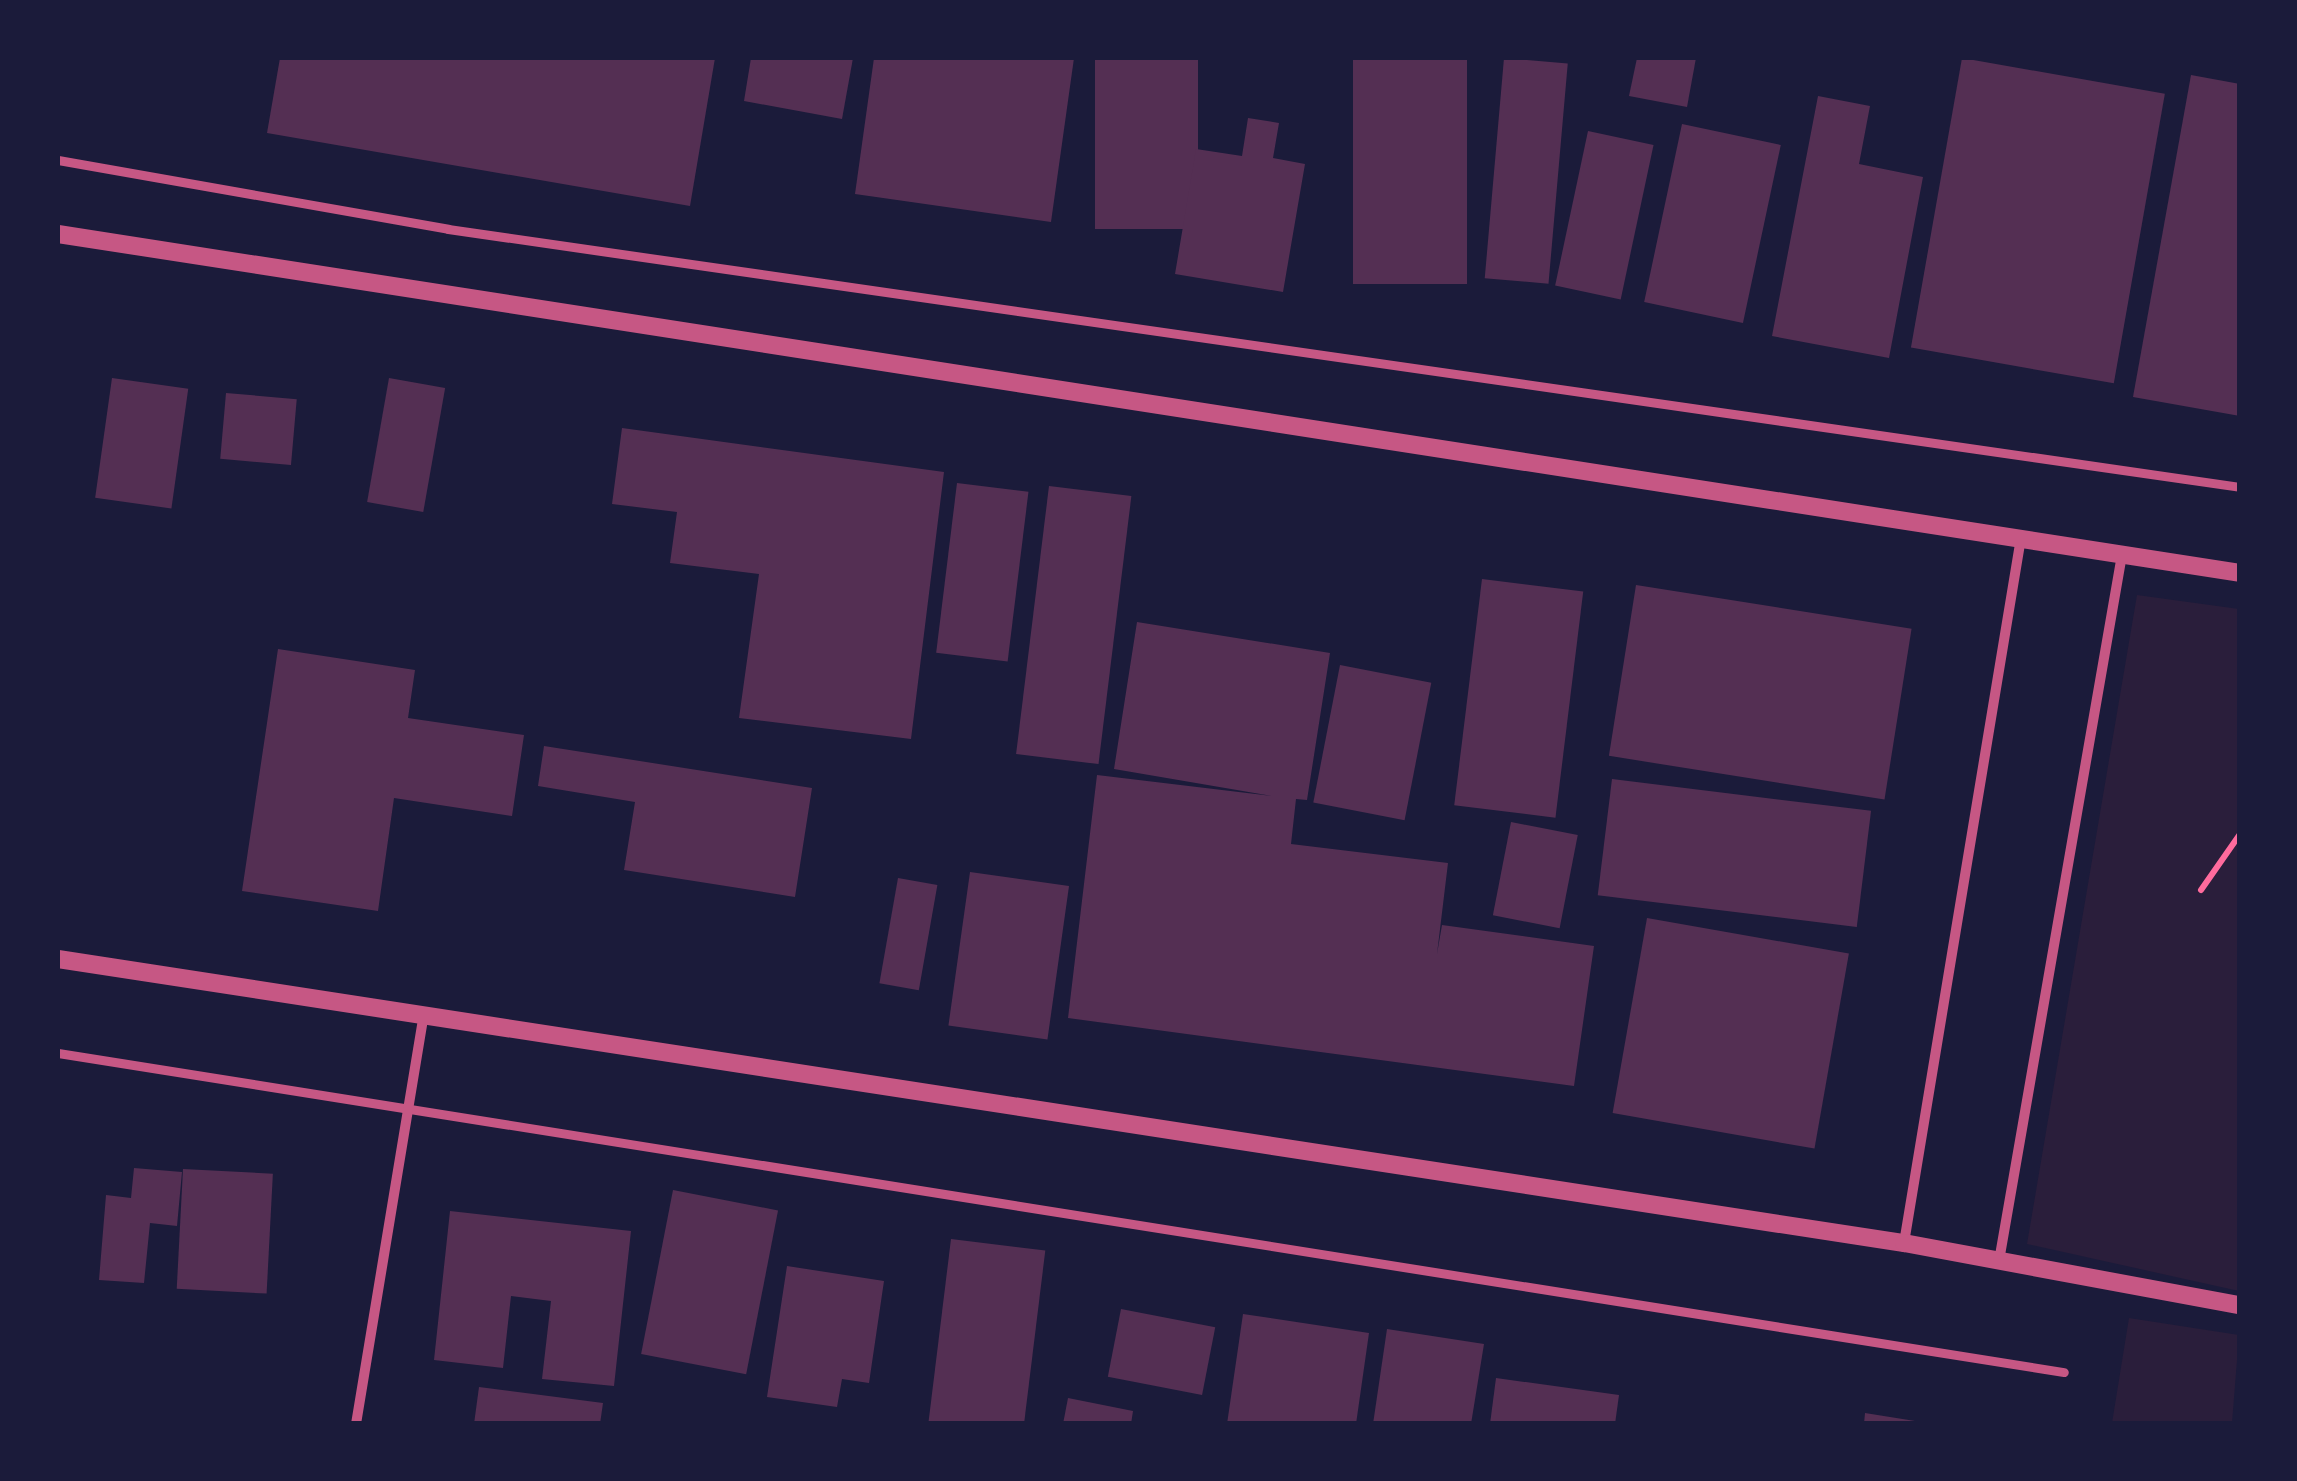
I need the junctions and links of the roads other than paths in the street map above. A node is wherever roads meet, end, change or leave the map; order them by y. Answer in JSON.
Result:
{"nodes":[{"id":1,"x":58,"y":160,"type":"edge"},
{"id":2,"x":58,"y":234,"type":"edge"},
{"id":3,"x":2240,"y":488,"type":"edge"},
{"id":4,"x":2021,"y":537,"type":"junction"},
{"id":5,"x":2122,"y":555,"type":"junction"},
{"id":6,"x":2240,"y":573,"type":"edge"},
{"id":7,"x":58,"y":959,"type":"edge"},
{"id":8,"x":423,"y":1019,"type":"junction"},
{"id":9,"x":58,"y":1053,"type":"edge"},
{"id":10,"x":408,"y":1109,"type":"junction"},
{"id":11,"x":1904,"y":1242,"type":"junction"},
{"id":12,"x":1999,"y":1261,"type":"junction"},
{"id":13,"x":2240,"y":1305,"type":"edge"},
{"id":14,"x":2064,"y":1372,"type":"dead end"},
{"id":15,"x":356,"y":1424,"type":"edge"}],
"edges":[{"from":1,"to":3,"type":"street"},
{"from":2,"to":4,"type":"street"},
{"from":4,"to":5,"type":"street"},
{"from":4,"to":11,"type":"street"},
{"from":5,"to":6,"type":"street"},
{"from":5,"to":12,"type":"street"},
{"from":7,"to":8,"type":"street"},
{"from":8,"to":10,"type":"street"},
{"from":8,"to":11,"type":"street"},
{"from":9,"to":10,"type":"street"},
{"from":10,"to":14,"type":"street"},
{"from":10,"to":15,"type":"street"},
{"from":11,"to":12,"type":"street"},
{"from":12,"to":13,"type":"street"}]}
